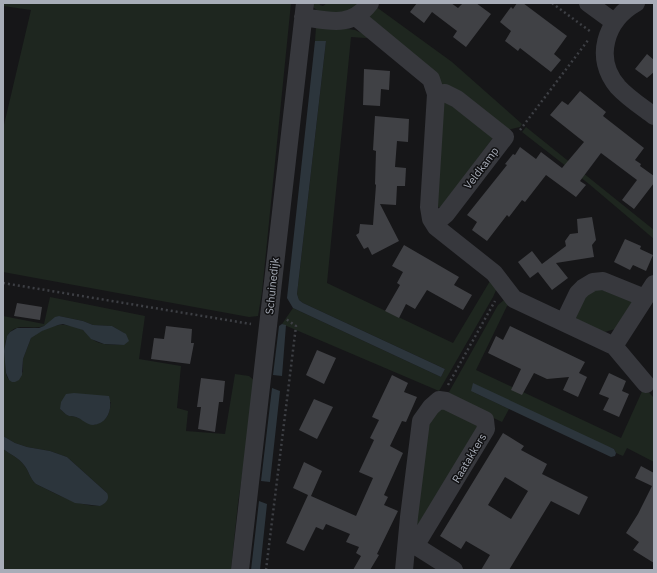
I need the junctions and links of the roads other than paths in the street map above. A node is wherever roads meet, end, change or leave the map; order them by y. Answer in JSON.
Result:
{"nodes":[{"id":1,"x":370,"y":3,"type":"edge"},
{"id":2,"x":588,"y":3,"type":"edge"},
{"id":3,"x":636,"y":3,"type":"edge"},
{"id":4,"x":304,"y":10,"type":"edge"},
{"id":5,"x":356,"y":17,"type":"junction"},
{"id":6,"x":614,"y":22,"type":"junction"},
{"id":7,"x":436,"y":94,"type":"junction"},
{"id":8,"x":654,"y":116,"type":"edge"},
{"id":9,"x":434,"y":224,"type":"junction"},
{"id":10,"x":649,"y":291,"type":"edge"},
{"id":11,"x":564,"y":322,"type":"junction"},
{"id":12,"x":614,"y":346,"type":"junction"},
{"id":13,"x":646,"y":384,"type":"dead end"},
{"id":14,"x":411,"y":542,"type":"junction"},
{"id":15,"x":240,"y":570,"type":"edge"},
{"id":16,"x":404,"y":570,"type":"edge"},
{"id":17,"x":454,"y":570,"type":"edge"}],
"edges":[{"from":1,"to":5,"type":"street"},
{"from":2,"to":6,"type":"street"},
{"from":3,"to":6,"type":"street"},
{"from":4,"to":5,"type":"street"},
{"from":4,"to":15,"type":"street","name":"Schuinedijk"},
{"from":5,"to":7,"type":"street"},
{"from":6,"to":8,"type":"street"},
{"from":7,"to":9,"type":"street"},
{"from":7,"to":9,"type":"street","name":"Veldkamp"},
{"from":9,"to":11,"type":"street"},
{"from":10,"to":11,"type":"street"},
{"from":10,"to":12,"type":"street"},
{"from":11,"to":12,"type":"street"},
{"from":12,"to":13,"type":"street"},
{"from":14,"to":14,"type":"street","name":"Raatakkers"},
{"from":14,"to":16,"type":"street"},
{"from":14,"to":17,"type":"street"}]}
